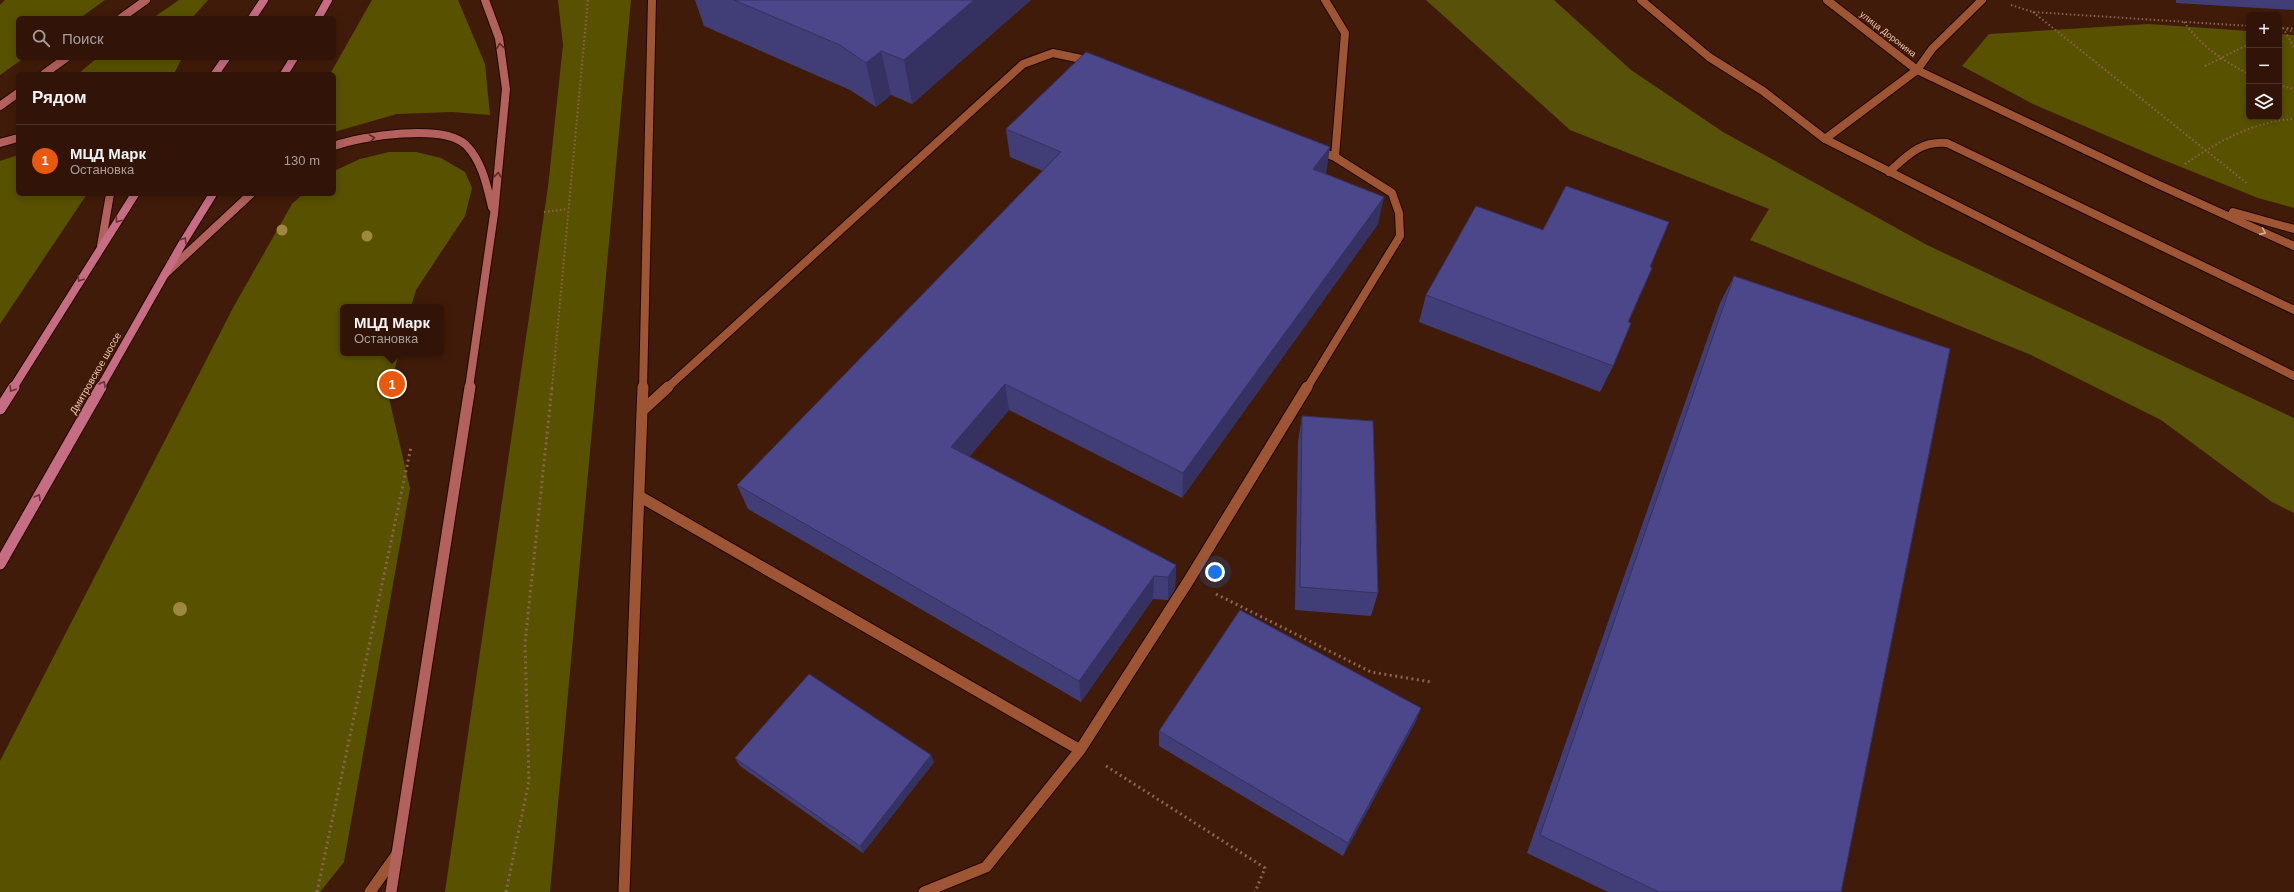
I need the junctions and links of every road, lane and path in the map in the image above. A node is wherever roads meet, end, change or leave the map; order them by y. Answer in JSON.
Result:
{"nodes":[{"id":1,"x":146,"y":0,"type":"edge"},
{"id":2,"x":264,"y":0,"type":"edge"},
{"id":3,"x":328,"y":0,"type":"edge"},
{"id":4,"x":485,"y":0,"type":"edge"},
{"id":5,"x":588,"y":0,"type":"edge"},
{"id":6,"x":652,"y":0,"type":"edge"},
{"id":7,"x":1325,"y":0,"type":"edge"},
{"id":8,"x":1641,"y":0,"type":"edge"},
{"id":9,"x":1827,"y":0,"type":"edge"},
{"id":10,"x":1982,"y":0,"type":"edge"},
{"id":11,"x":2010,"y":5,"type":"dead end"},
{"id":12,"x":2033,"y":12,"type":"junction"},
{"id":13,"x":124,"y":16,"type":"edge"},
{"id":14,"x":253,"y":16,"type":"edge"},
{"id":15,"x":319,"y":16,"type":"edge"},
{"id":16,"x":2184,"y":22,"type":"junction"},
{"id":17,"x":2246,"y":26,"type":"edge"},
{"id":18,"x":2283,"y":28,"type":"junction"},
{"id":19,"x":2294,"y":29,"type":"edge"},
{"id":20,"x":2294,"y":32,"type":"edge"},
{"id":21,"x":2246,"y":45,"type":"edge"},
{"id":22,"x":2294,"y":47,"type":"edge"},
{"id":23,"x":2220,"y":58,"type":"junction"},
{"id":24,"x":63,"y":60,"type":"edge"},
{"id":25,"x":225,"y":60,"type":"edge"},
{"id":26,"x":293,"y":60,"type":"edge"},
{"id":27,"x":1098,"y":64,"type":"edge"},
{"id":28,"x":2205,"y":66,"type":"dead end"},
{"id":29,"x":1917,"y":70,"type":"junction"},
{"id":30,"x":47,"y":72,"type":"edge"},
{"id":31,"x":216,"y":72,"type":"edge"},
{"id":32,"x":285,"y":72,"type":"edge"},
{"id":33,"x":2246,"y":72,"type":"edge"},
{"id":34,"x":2282,"y":86,"type":"edge"},
{"id":35,"x":2294,"y":89,"type":"edge"},
{"id":36,"x":16,"y":94,"type":"edge"},
{"id":37,"x":0,"y":106,"type":"edge"},
{"id":38,"x":2294,"y":119,"type":"edge"},
{"id":39,"x":16,"y":139,"type":"edge"},
{"id":40,"x":1825,"y":139,"type":"junction"},
{"id":41,"x":0,"y":143,"type":"edge"},
{"id":42,"x":336,"y":145,"type":"edge"},
{"id":43,"x":1306,"y":146,"type":"edge"},
{"id":44,"x":2205,"y":150,"type":"junction"},
{"id":45,"x":1335,"y":157,"type":"junction"},
{"id":46,"x":1888,"y":172,"type":"junction"},
{"id":47,"x":2157,"y":184,"type":"junction"},
{"id":48,"x":2252,"y":188,"type":"dead end"},
{"id":49,"x":110,"y":196,"type":"edge"},
{"id":50,"x":134,"y":196,"type":"edge"},
{"id":51,"x":212,"y":196,"type":"edge"},
{"id":52,"x":249,"y":196,"type":"edge"},
{"id":53,"x":2190,"y":198,"type":"junction"},
{"id":54,"x":567,"y":209,"type":"junction"},
{"id":55,"x":544,"y":212,"type":"dead end"},
{"id":56,"x":494,"y":214,"type":"junction"},
{"id":57,"x":2294,"y":229,"type":"edge"},
{"id":58,"x":101,"y":246,"type":"junction"},
{"id":59,"x":2294,"y":246,"type":"edge"},
{"id":60,"x":165,"y":274,"type":"junction"},
{"id":61,"x":2294,"y":310,"type":"edge"},
{"id":62,"x":2294,"y":376,"type":"edge"},
{"id":63,"x":0,"y":409,"type":"edge"},
{"id":64,"x":642,"y":411,"type":"junction"},
{"id":65,"x":411,"y":447,"type":"dead end"},
{"id":66,"x":639,"y":496,"type":"junction"},
{"id":67,"x":0,"y":564,"type":"edge"},
{"id":68,"x":1189,"y":580,"type":"junction"},
{"id":69,"x":1431,"y":682,"type":"dead end"},
{"id":70,"x":1080,"y":750,"type":"junction"},
{"id":71,"x":398,"y":852,"type":"junction"},
{"id":72,"x":317,"y":892,"type":"edge"},
{"id":73,"x":370,"y":892,"type":"edge"},
{"id":74,"x":391,"y":892,"type":"edge"},
{"id":75,"x":506,"y":892,"type":"edge"},
{"id":76,"x":624,"y":892,"type":"edge"},
{"id":77,"x":924,"y":892,"type":"edge"},
{"id":78,"x":1255,"y":892,"type":"edge"}],
"edges":[{"from":1,"to":13,"type":"main road"},
{"from":2,"to":14,"type":"main road"},
{"from":3,"to":15,"type":"main road"},
{"from":56,"to":4,"type":"main road","one_way":true},
{"from":5,"to":54,"type":"path"},
{"from":6,"to":64,"type":"street"},
{"from":7,"to":45,"type":"street"},
{"from":8,"to":40,"type":"street"},
{"from":9,"to":29,"type":"street","name":"улица Доронина"},
{"from":10,"to":29,"type":"street"},
{"from":11,"to":12,"type":"path"},
{"from":12,"to":16,"type":"path"},
{"from":12,"to":44,"type":"path"},
{"from":16,"to":17,"type":"path"},
{"from":16,"to":23,"type":"path"},
{"from":18,"to":19,"type":"path"},
{"from":18,"to":20,"type":"path"},
{"from":18,"to":22,"type":"path"},
{"from":21,"to":23,"type":"path"},
{"from":23,"to":28,"type":"path"},
{"from":23,"to":33,"type":"path"},
{"from":24,"to":30,"type":"main road"},
{"from":25,"to":31,"type":"main road"},
{"from":26,"to":32,"type":"main road"},
{"from":27,"to":64,"type":"street"},
{"from":29,"to":40,"type":"street"},
{"from":29,"to":47,"type":"street","name":"улица Доронина"},
{"from":34,"to":35,"type":"path"},
{"from":36,"to":37,"type":"main road"},
{"from":38,"to":44,"type":"path"},
{"from":39,"to":41,"type":"main road"},
{"from":40,"to":46,"type":"street"},
{"from":42,"to":56,"type":"main road","one_way":true},
{"from":43,"to":45,"type":"street"},
{"from":44,"to":47,"type":"path"},
{"from":44,"to":48,"type":"path"},
{"from":45,"to":68,"type":"street"},
{"from":46,"to":61,"type":"street"},
{"from":46,"to":62,"type":"street"},
{"from":47,"to":53,"type":"street","name":"улица Доронина"},
{"from":49,"to":58,"type":"main road"},
{"from":50,"to":58,"type":"main road","one_way":true},
{"from":60,"to":51,"type":"main road","name":"Дмитровское шоссе","one_way":true},
{"from":52,"to":60,"type":"main road"},
{"from":53,"to":57,"type":"street"},
{"from":53,"to":59,"type":"street","one_way":true},
{"from":54,"to":55,"type":"path"},
{"from":54,"to":75,"type":"path"},
{"from":56,"to":71,"type":"main road"},
{"from":58,"to":63,"type":"main road","one_way":true},
{"from":67,"to":60,"type":"main road","name":"Дмитровское шоссе","one_way":true},
{"from":64,"to":66,"type":"street"},
{"from":65,"to":72,"type":"path"},
{"from":66,"to":70,"type":"street"},
{"from":66,"to":76,"type":"street"},
{"from":68,"to":69,"type":"path"},
{"from":68,"to":70,"type":"street"},
{"from":70,"to":77,"type":"street"},
{"from":70,"to":78,"type":"path"},
{"from":71,"to":73,"type":"street"},
{"from":71,"to":74,"type":"main road"}]}
